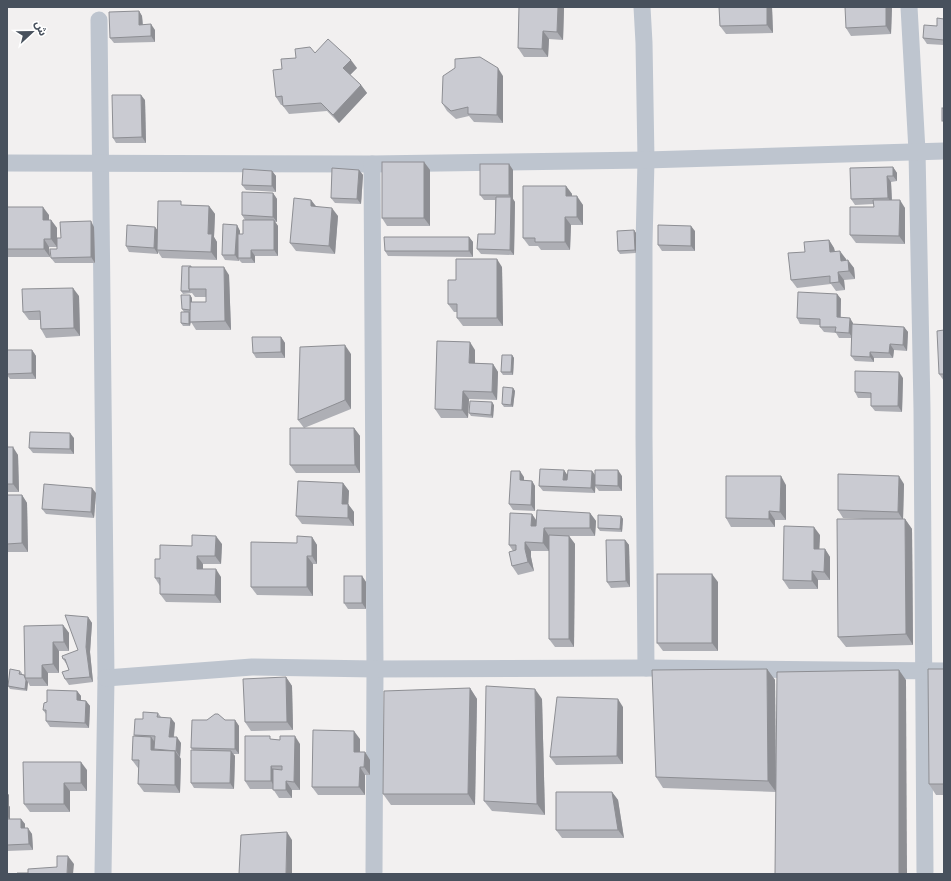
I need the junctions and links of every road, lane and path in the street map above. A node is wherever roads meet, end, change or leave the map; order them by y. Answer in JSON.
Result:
{"nodes":[{"id":1,"x":642,"y":7,"type":"edge"},
{"id":2,"x":909,"y":7,"type":"edge"},
{"id":3,"x":99,"y":20,"type":"dead end"},
{"id":4,"x":917,"y":151,"type":"junction"},
{"id":5,"x":944,"y":151,"type":"edge"},
{"id":6,"x":646,"y":160,"type":"junction"},
{"id":7,"x":7,"y":163,"type":"edge"},
{"id":8,"x":100,"y":164,"type":"junction"},
{"id":9,"x":372,"y":164,"type":"junction"},
{"id":10,"x":646,"y":668,"type":"junction"},
{"id":11,"x":375,"y":669,"type":"junction"},
{"id":12,"x":944,"y":671,"type":"edge"},
{"id":13,"x":923,"y":672,"type":"junction"},
{"id":14,"x":106,"y":678,"type":"junction"},
{"id":15,"x":374,"y":872,"type":"dead end"},
{"id":16,"x":925,"y":872,"type":"dead end"},
{"id":17,"x":103,"y":874,"type":"edge"}],
"edges":[{"from":1,"to":6,"type":"street"},
{"from":2,"to":4,"type":"street"},
{"from":3,"to":8,"type":"street"},
{"from":4,"to":5,"type":"street"},
{"from":4,"to":6,"type":"street"},
{"from":4,"to":13,"type":"street"},
{"from":6,"to":9,"type":"street"},
{"from":6,"to":10,"type":"street"},
{"from":7,"to":8,"type":"street"},
{"from":8,"to":9,"type":"street"},
{"from":8,"to":14,"type":"street"},
{"from":9,"to":11,"type":"street"},
{"from":10,"to":11,"type":"street"},
{"from":10,"to":13,"type":"street"},
{"from":11,"to":14,"type":"street"},
{"from":11,"to":15,"type":"street"},
{"from":12,"to":13,"type":"street"},
{"from":13,"to":16,"type":"street"},
{"from":14,"to":17,"type":"street"}]}
